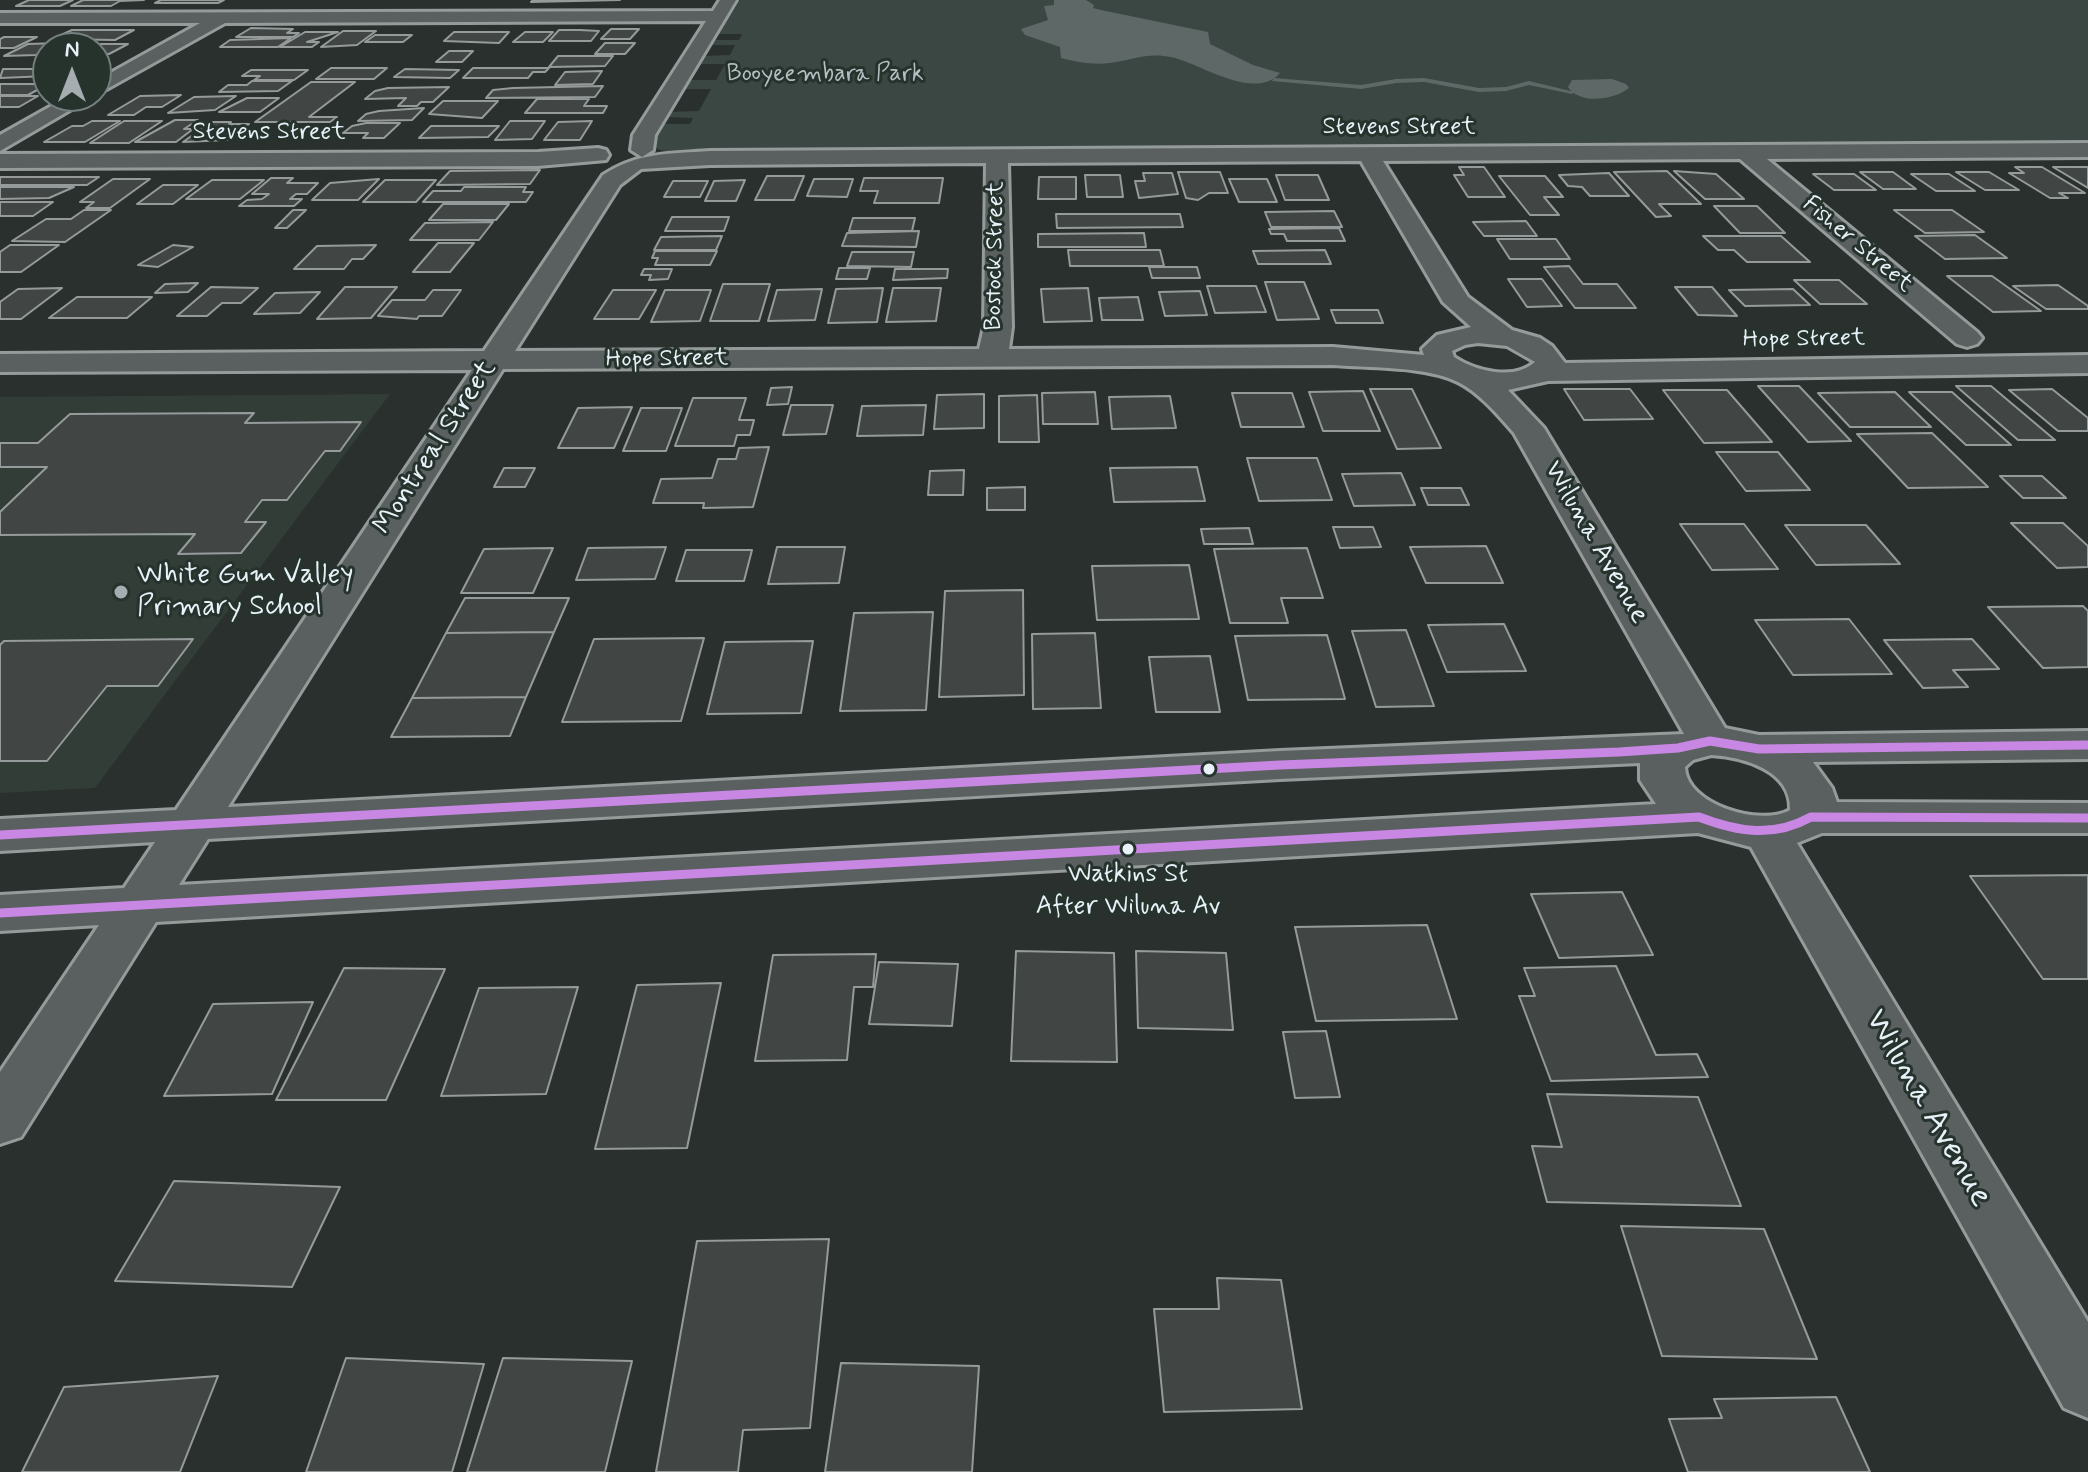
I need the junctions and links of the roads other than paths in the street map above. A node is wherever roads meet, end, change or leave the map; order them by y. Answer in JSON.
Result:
{"nodes":[{"id":1,"x":252,"y":0,"type":"edge"},
{"id":2,"x":723,"y":8,"type":"edge"},
{"id":3,"x":223,"y":17,"type":"junction"},
{"id":4,"x":0,"y":18,"type":"edge"},
{"id":5,"x":112,"y":80,"type":"edge"},
{"id":6,"x":56,"y":112,"type":"edge"},
{"id":7,"x":0,"y":144,"type":"edge"},
{"id":8,"x":2088,"y":150,"type":"edge"},
{"id":9,"x":1747,"y":153,"type":"junction"},
{"id":10,"x":1368,"y":154,"type":"junction"},
{"id":11,"x":997,"y":156,"type":"junction"},
{"id":12,"x":624,"y":158,"type":"junction"},
{"id":13,"x":0,"y":161,"type":"edge"},
{"id":14,"x":1457,"y":302,"type":"junction"},
{"id":15,"x":2088,"y":337,"type":"edge"},
{"id":16,"x":1511,"y":338,"type":"junction"},
{"id":17,"x":1967,"y":338,"type":"junction"},
{"id":18,"x":1920,"y":339,"type":"dead end"},
{"id":19,"x":1574,"y":342,"type":"dead end"},
{"id":20,"x":993,"y":356,"type":"junction"},
{"id":21,"x":1452,"y":356,"type":"junction"},
{"id":22,"x":491,"y":362,"type":"junction"},
{"id":23,"x":0,"y":363,"type":"edge"},
{"id":24,"x":2088,"y":364,"type":"edge"},
{"id":25,"x":1538,"y":375,"type":"junction"},
{"id":26,"x":1528,"y":428,"type":"junction"},
{"id":27,"x":1694,"y":744,"type":"junction"},
{"id":28,"x":2088,"y":745,"type":"edge"},
{"id":29,"x":1759,"y":749,"type":"junction"},
{"id":30,"x":1699,"y":817,"type":"junction"},
{"id":31,"x":2088,"y":818,"type":"edge"},
{"id":32,"x":195,"y":824,"type":"junction"},
{"id":33,"x":1789,"y":825,"type":"junction"},
{"id":34,"x":0,"y":835,"type":"edge"},
{"id":35,"x":141,"y":904,"type":"junction"},
{"id":36,"x":0,"y":913,"type":"edge"},
{"id":37,"x":0,"y":1120,"type":"edge"},
{"id":38,"x":2088,"y":1385,"type":"edge"}],
"edges":[{"from":1,"to":3,"type":"street"},
{"from":2,"to":3,"type":"street"},
{"from":2,"to":12,"type":"street","name":"Montreal Street"},
{"from":3,"to":4,"type":"street"},
{"from":3,"to":5,"type":"street"},
{"from":6,"to":7,"type":"street"},
{"from":8,"to":9,"type":"street","name":"Stevens Street"},
{"from":9,"to":10,"type":"street","name":"Stevens Street"},
{"from":9,"to":17,"type":"street","name":"Fisher Street"},
{"from":10,"to":11,"type":"street","name":"Stevens Street"},
{"from":10,"to":14,"type":"street"},
{"from":11,"to":12,"type":"street","name":"Stevens Street"},
{"from":11,"to":20,"type":"street","name":"Bostock Street"},
{"from":12,"to":13,"type":"street","name":"Stevens Street"},
{"from":12,"to":22,"type":"street","name":"Montreal Street"},
{"from":14,"to":16,"type":"street"},
{"from":14,"to":21,"type":"street"},
{"from":15,"to":17,"type":"street"},
{"from":16,"to":19,"type":"street"},
{"from":16,"to":21,"type":"street"},
{"from":16,"to":25,"type":"street"},
{"from":17,"to":18,"type":"street"},
{"from":20,"to":21,"type":"street","name":"Hope Street"},
{"from":20,"to":22,"type":"street","name":"Hope Street"},
{"from":21,"to":25,"type":"street","name":"Hope Street"},
{"from":21,"to":26,"type":"street","name":"Wiluna Avenue"},
{"from":22,"to":23,"type":"street","name":"Hope Street"},
{"from":22,"to":32,"type":"street","name":"Montreal Street"},
{"from":24,"to":25,"type":"street","name":"Hope Street"},
{"from":25,"to":26,"type":"street","name":"Wiluna Avenue"},
{"from":26,"to":27,"type":"street","name":"Wiluna Avenue"},
{"from":27,"to":29,"type":"street"},
{"from":27,"to":30,"type":"street"},
{"from":27,"to":32,"type":"street"},
{"from":28,"to":29,"type":"street"},
{"from":29,"to":33,"type":"street"},
{"from":30,"to":33,"type":"street"},
{"from":30,"to":35,"type":"street"},
{"from":31,"to":33,"type":"street"},
{"from":32,"to":34,"type":"street"},
{"from":32,"to":35,"type":"street","name":"Montreal Street"},
{"from":33,"to":38,"type":"street","name":"Wiluna Avenue"},
{"from":35,"to":36,"type":"street"},
{"from":35,"to":37,"type":"street","name":"Montreal Street"}]}
